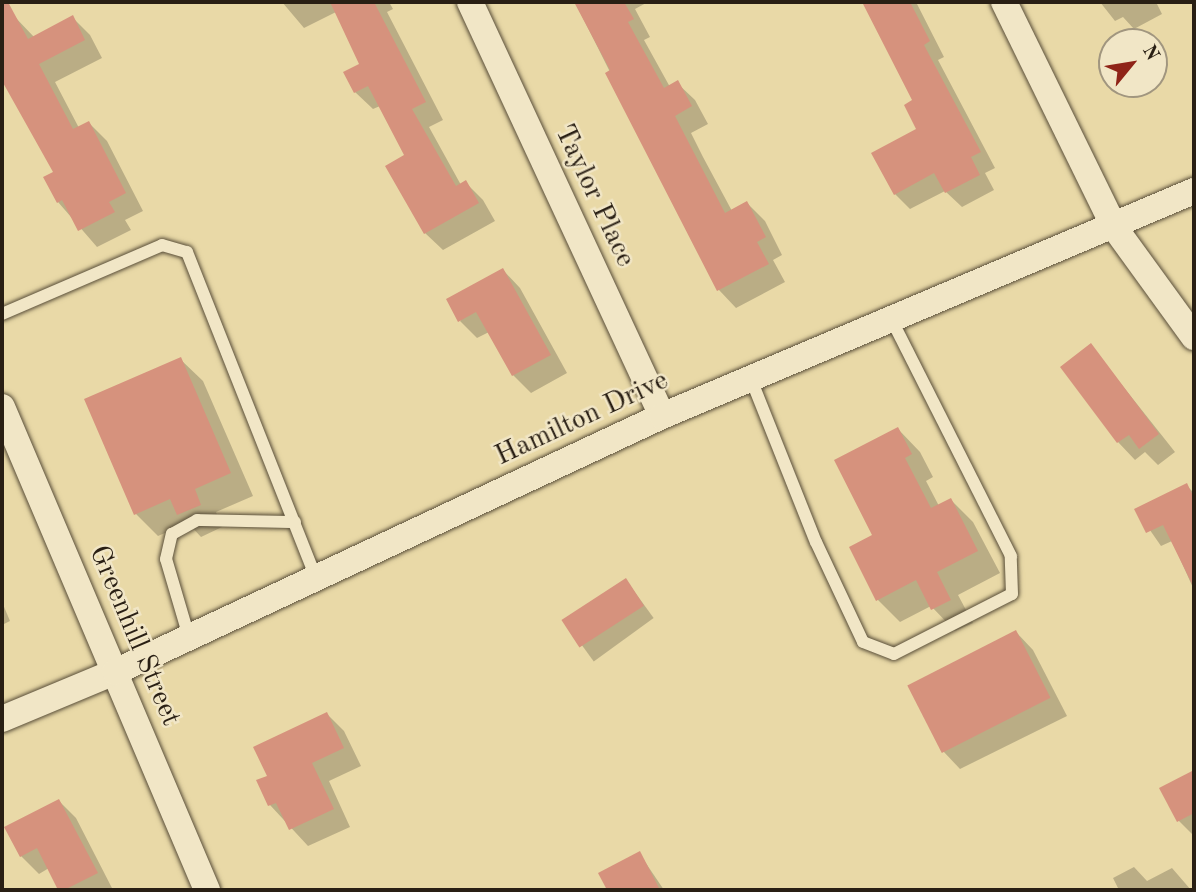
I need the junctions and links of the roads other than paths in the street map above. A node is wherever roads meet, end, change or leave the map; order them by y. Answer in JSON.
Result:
{"nodes":[{"id":1,"x":470,"y":2,"type":"edge"},
{"id":2,"x":1004,"y":2,"type":"edge"},
{"id":3,"x":1194,"y":191,"type":"edge"},
{"id":4,"x":1114,"y":227,"type":"junction"},
{"id":5,"x":2,"y":314,"type":"edge"},
{"id":6,"x":892,"y":320,"type":"junction"},
{"id":7,"x":1194,"y":337,"type":"edge"},
{"id":8,"x":751,"y":379,"type":"junction"},
{"id":9,"x":2,"y":407,"type":"edge"},
{"id":10,"x":662,"y":416,"type":"junction"},
{"id":11,"x":295,"y":522,"type":"junction"},
{"id":12,"x":316,"y":578,"type":"junction"},
{"id":13,"x":189,"y":637,"type":"junction"},
{"id":14,"x":115,"y":672,"type":"junction"},
{"id":15,"x":2,"y":719,"type":"edge"},
{"id":16,"x":207,"y":890,"type":"edge"}],
"edges":[{"from":1,"to":10,"type":"street","name":"Taylor Place"},
{"from":2,"to":4,"type":"street"},
{"from":3,"to":4,"type":"street","name":"Hamilton Drive"},
{"from":4,"to":6,"type":"street","name":"Hamilton Drive"},
{"from":4,"to":7,"type":"street"},
{"from":5,"to":11,"type":"lane"},
{"from":6,"to":8,"type":"street","name":"Hamilton Drive"},
{"from":6,"to":8,"type":"lane"},
{"from":8,"to":10,"type":"street","name":"Hamilton Drive"},
{"from":9,"to":14,"type":"street","name":"Greenhill Street"},
{"from":10,"to":12,"type":"street","name":"Hamilton Drive"},
{"from":11,"to":12,"type":"lane"},
{"from":11,"to":13,"type":"lane"},
{"from":12,"to":13,"type":"street","name":"Hamilton Drive"},
{"from":13,"to":14,"type":"street","name":"Hamilton Drive"},
{"from":14,"to":15,"type":"street","name":"Hamilton Drive"},
{"from":14,"to":16,"type":"street","name":"Greenhill Street"}]}
